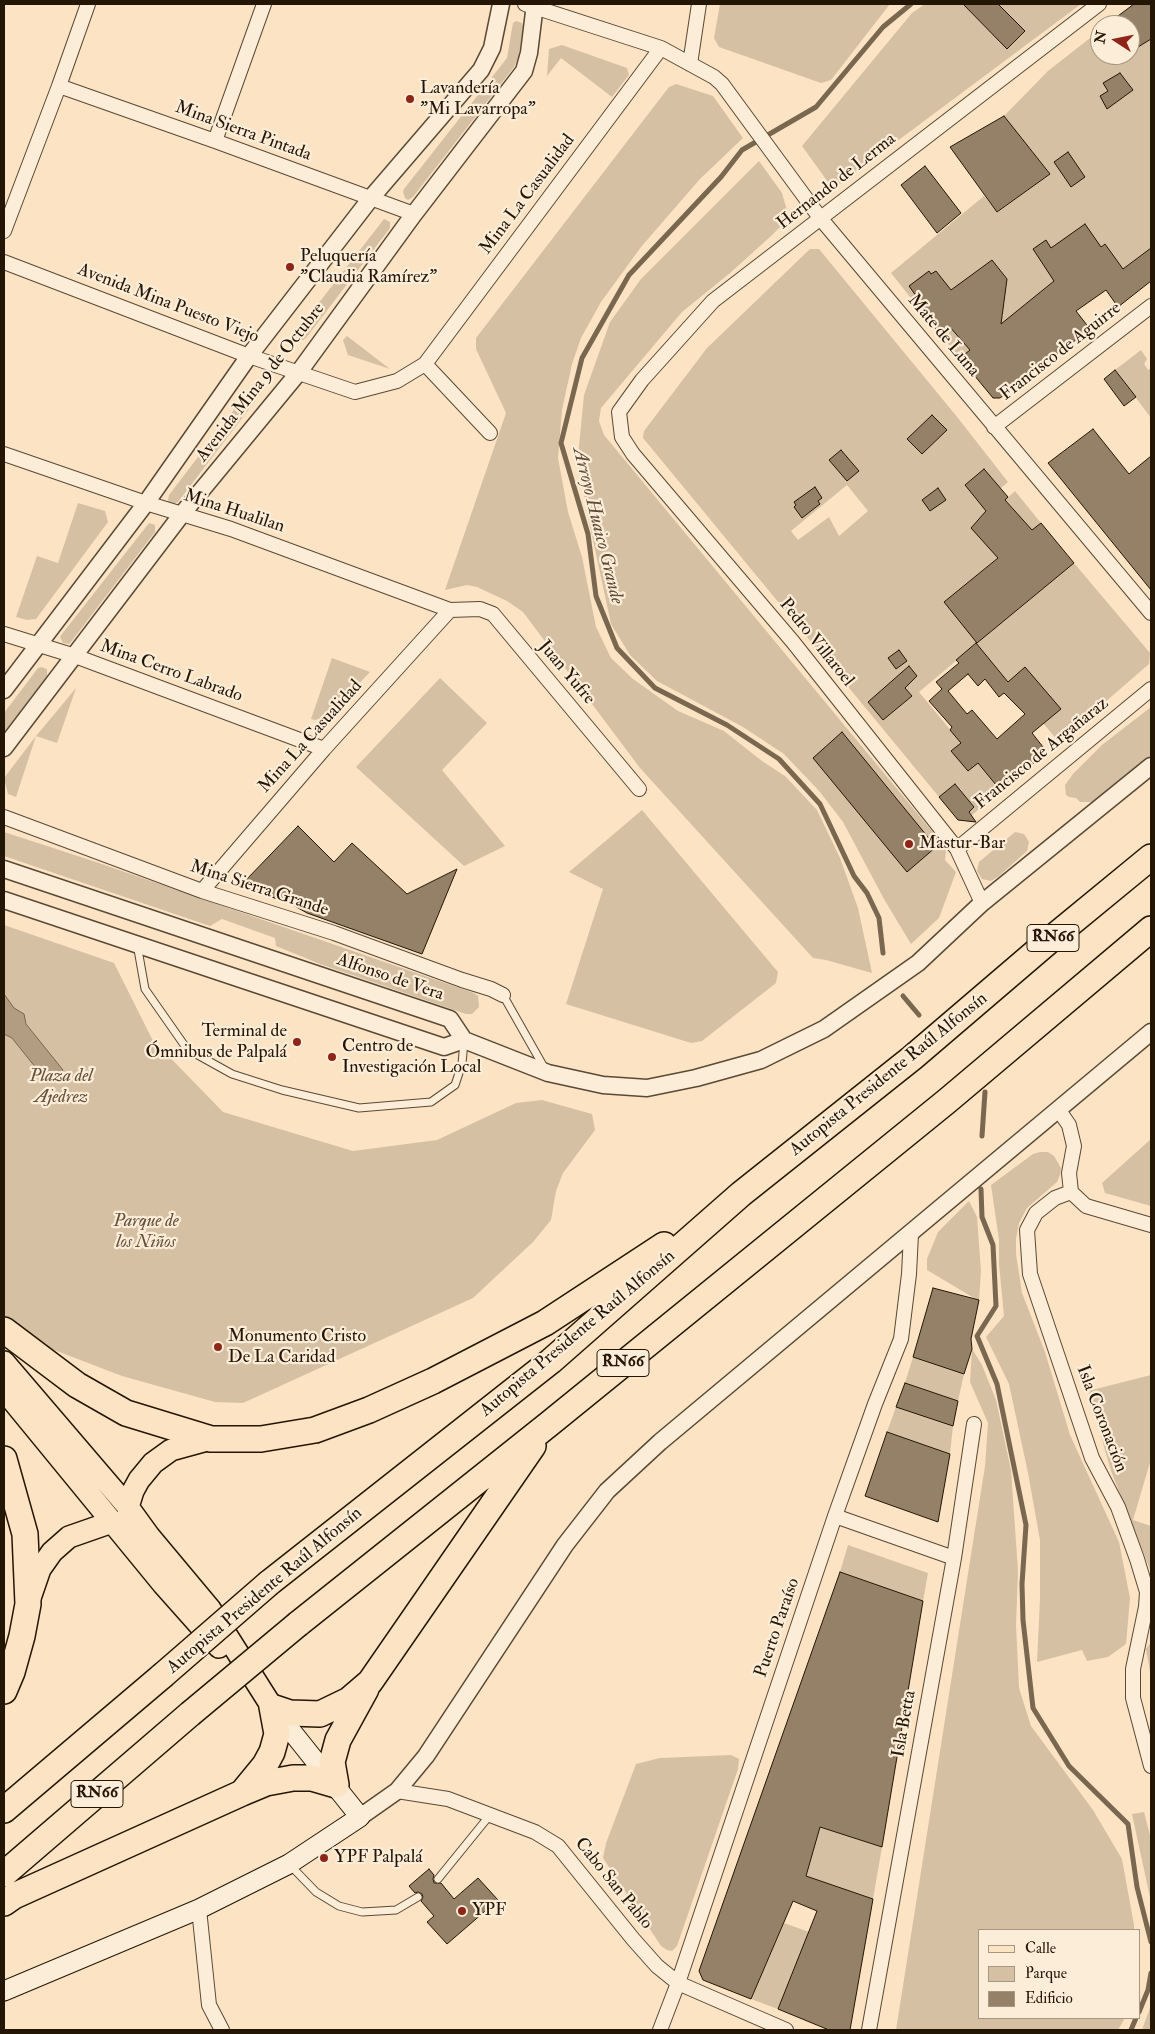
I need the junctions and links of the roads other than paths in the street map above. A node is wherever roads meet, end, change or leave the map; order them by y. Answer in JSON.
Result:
{"nodes":[{"id":1,"x":88,"y":4,"type":"edge"},
{"id":2,"x":264,"y":4,"type":"edge"},
{"id":3,"x":500,"y":4,"type":"edge"},
{"id":4,"x":699,"y":4,"type":"edge"},
{"id":5,"x":1099,"y":4,"type":"edge"},
{"id":6,"x":531,"y":5,"type":"edge"},
{"id":7,"x":661,"y":48,"type":"junction"},
{"id":8,"x":690,"y":64,"type":"junction"},
{"id":9,"x":60,"y":86,"type":"junction"},
{"id":10,"x":215,"y":141,"type":"junction"},
{"id":11,"x":371,"y":198,"type":"junction"},
{"id":12,"x":414,"y":214,"type":"junction"},
{"id":13,"x":821,"y":219,"type":"junction"},
{"id":14,"x":4,"y":231,"type":"edge"},
{"id":15,"x":4,"y":262,"type":"edge"},
{"id":16,"x":1151,"y":306,"type":"edge"},
{"id":17,"x":249,"y":356,"type":"junction"},
{"id":18,"x":425,"y":364,"type":"junction"},
{"id":19,"x":299,"y":372,"type":"junction"},
{"id":20,"x":619,"y":412,"type":"joint"},
{"id":21,"x":994,"y":427,"type":"junction"},
{"id":22,"x":490,"y":433,"type":"dead end"},
{"id":23,"x":4,"y":454,"type":"edge"},
{"id":24,"x":146,"y":503,"type":"junction"},
{"id":25,"x":182,"y":514,"type":"junction"},
{"id":26,"x":450,"y":610,"type":"junction"},
{"id":27,"x":1151,"y":613,"type":"edge"},
{"id":28,"x":4,"y":634,"type":"edge"},
{"id":29,"x":37,"y":646,"type":"junction"},
{"id":30,"x":75,"y":656,"type":"junction"},
{"id":31,"x":1151,"y":689,"type":"edge"},
{"id":32,"x":4,"y":690,"type":"edge"},
{"id":33,"x":4,"y":748,"type":"edge"},
{"id":34,"x":324,"y":749,"type":"junction"},
{"id":35,"x":1151,"y":766,"type":"edge"},
{"id":36,"x":639,"y":789,"type":"dead end"},
{"id":37,"x":4,"y":817,"type":"edge"},
{"id":38,"x":1151,"y":838,"type":"edge"},
{"id":39,"x":957,"y":849,"type":"junction"},
{"id":40,"x":1151,"y":857,"type":"edge"},
{"id":41,"x":4,"y":869,"type":"edge"},
{"id":42,"x":202,"y":891,"type":"junction"},
{"id":43,"x":4,"y":900,"type":"edge"},
{"id":44,"x":982,"y":903,"type":"junction"},
{"id":45,"x":1151,"y":929,"type":"edge"},
{"id":46,"x":1050,"y":940,"type":"junction"},
{"id":47,"x":137,"y":944,"type":"junction"},
{"id":48,"x":503,"y":996,"type":"joint"},
{"id":49,"x":1151,"y":1032,"type":"edge"},
{"id":50,"x":464,"y":1040,"type":"junction"},
{"id":51,"x":548,"y":1074,"type":"junction"},
{"id":52,"x":1058,"y":1108,"type":"junction"},
{"id":53,"x":1071,"y":1192,"type":"junction"},
{"id":54,"x":741,"y":1194,"type":"junction"},
{"id":55,"x":1151,"y":1225,"type":"edge"},
{"id":56,"x":911,"y":1234,"type":"junction"},
{"id":57,"x":4,"y":1330,"type":"edge"},
{"id":58,"x":4,"y":1362,"type":"edge"},
{"id":59,"x":4,"y":1390,"type":"edge"},
{"id":60,"x":549,"y":1424,"type":"junction"},
{"id":61,"x":974,"y":1424,"type":"dead end"},
{"id":62,"x":211,"y":1439,"type":"junction"},
{"id":63,"x":4,"y":1459,"type":"edge"},
{"id":64,"x":835,"y":1516,"type":"junction"},
{"id":65,"x":123,"y":1518,"type":"junction"},
{"id":66,"x":954,"y":1558,"type":"junction"},
{"id":67,"x":28,"y":1604,"type":"junction"},
{"id":68,"x":1146,"y":1628,"type":"edge"},
{"id":69,"x":370,"y":1682,"type":"junction"},
{"id":70,"x":4,"y":1691,"type":"edge"},
{"id":71,"x":272,"y":1707,"type":"junction"},
{"id":72,"x":1151,"y":1766,"type":"edge"},
{"id":73,"x":336,"y":1786,"type":"junction"},
{"id":74,"x":397,"y":1791,"type":"junction"},
{"id":75,"x":242,"y":1794,"type":"junction"},
{"id":76,"x":4,"y":1810,"type":"edge"},
{"id":77,"x":490,"y":1815,"type":"junction"},
{"id":78,"x":360,"y":1817,"type":"junction"},
{"id":79,"x":289,"y":1864,"type":"junction"},
{"id":80,"x":4,"y":1874,"type":"edge"},
{"id":81,"x":438,"y":1879,"type":"dead end"},
{"id":82,"x":418,"y":1897,"type":"dead end"},
{"id":83,"x":4,"y":1903,"type":"edge"},
{"id":84,"x":199,"y":1909,"type":"junction"},
{"id":85,"x":678,"y":1983,"type":"junction"},
{"id":86,"x":4,"y":1991,"type":"edge"},
{"id":87,"x":222,"y":2030,"type":"edge"},
{"id":88,"x":660,"y":2030,"type":"edge"},
{"id":89,"x":786,"y":2030,"type":"edge"},
{"id":90,"x":869,"y":2030,"type":"edge"}],
"edges":[{"from":1,"to":9,"type":"street"},
{"from":2,"to":10,"type":"street"},
{"from":3,"to":11,"type":"street","name":"Avenida Mina 9 de Octubre"},
{"from":4,"to":8,"type":"street"},
{"from":5,"to":13,"type":"street","name":"Hernando de Lerma"},
{"from":6,"to":7,"type":"street"},
{"from":6,"to":12,"type":"street","name":"Avenida Mina 9 de Octubre"},
{"from":7,"to":8,"type":"street"},
{"from":7,"to":18,"type":"street","name":"Mina La Casualidad"},
{"from":8,"to":13,"type":"street","name":"Mate de Luna"},
{"from":9,"to":10,"type":"street","name":"Mina Sierra Pintada"},
{"from":9,"to":14,"type":"street"},
{"from":10,"to":11,"type":"street","name":"Mina Sierra Pintada"},
{"from":11,"to":12,"type":"street","name":"Mina Sierra Pintada"},
{"from":11,"to":17,"type":"street","name":"Avenida Mina 9 de Octubre"},
{"from":12,"to":19,"type":"street","name":"Avenida Mina 9 de Octubre"},
{"from":13,"to":20,"type":"street","name":"Hernando de Lerma"},
{"from":13,"to":21,"type":"street","name":"Mate de Luna"},
{"from":15,"to":17,"type":"street","name":"Avenida Mina Puesto Viejo"},
{"from":16,"to":21,"type":"street","name":"Francisco de Aguirre"},
{"from":17,"to":19,"type":"street","name":"Avenida Mina Puesto Viejo"},
{"from":17,"to":24,"type":"street","name":"Avenida Mina 9 de Octubre"},
{"from":18,"to":19,"type":"street","name":"Avenida Mina Puesto Viejo"},
{"from":18,"to":22,"type":"street"},
{"from":19,"to":25,"type":"street","name":"Avenida Mina 9 de Octubre"},
{"from":20,"to":39,"type":"street","name":"Pedro Villaroel"},
{"from":21,"to":27,"type":"street","name":"Mate de Luna"},
{"from":23,"to":24,"type":"street","name":"Mina Hualilan"},
{"from":24,"to":25,"type":"street","name":"Mina Hualilan"},
{"from":24,"to":29,"type":"street","name":"Avenida Mina 9 de Octubre"},
{"from":25,"to":26,"type":"street","name":"Mina Hualilan"},
{"from":25,"to":30,"type":"street","name":"Avenida Mina 9 de Octubre"},
{"from":26,"to":34,"type":"street","name":"Mina La Casualidad"},
{"from":26,"to":36,"type":"street","name":"Juan Yufre"},
{"from":28,"to":29,"type":"street","name":"Mina Cerro Labrado"},
{"from":29,"to":30,"type":"street","name":"Mina Cerro Labrado"},
{"from":29,"to":32,"type":"street","name":"Avenida Mina 9 de Octubre"},
{"from":30,"to":33,"type":"street","name":"Avenida Mina 9 de Octubre"},
{"from":30,"to":34,"type":"street","name":"Mina Cerro Labrado"},
{"from":31,"to":39,"type":"street","name":"Francisco de Argañaraz"},
{"from":34,"to":42,"type":"street","name":"Mina La Casualidad"},
{"from":35,"to":44,"type":"street"},
{"from":37,"to":42,"type":"street","name":"Mina Sierra Grande"},
{"from":38,"to":46,"type":"highway"},
{"from":39,"to":44,"type":"street","name":"Pedro Villaroel"},
{"from":40,"to":46,"type":"highway","name":"Autopista Presidente Raúl Alfonsín","number":"RN66"},
{"from":41,"to":50,"type":"street","name":"Alfonso de Vera"},
{"from":42,"to":48,"type":"street","name":"Mina Sierra Grande"},
{"from":43,"to":47,"type":"street"},
{"from":44,"to":51,"type":"street"},
{"from":45,"to":60,"type":"highway","number":"RN66"},
{"from":46,"to":54,"type":"highway","name":"Autopista Presidente Raúl Alfonsín","number":"RN66"},
{"from":47,"to":50,"type":"street"},
{"from":47,"to":50,"type":"lane"},
{"from":48,"to":51,"type":"lane"},
{"from":49,"to":52,"type":"street"},
{"from":50,"to":51,"type":"street"},
{"from":52,"to":53,"type":"street"},
{"from":52,"to":56,"type":"street"},
{"from":53,"to":55,"type":"street"},
{"from":53,"to":68,"type":"street","name":"Isla Coronación"},
{"from":54,"to":62,"type":"highway"},
{"from":54,"to":76,"type":"highway","name":"Autopista Presidente Raúl Alfonsín","number":"RN66","bridge":true},
{"from":56,"to":64,"type":"street","name":"Puerto Paraíso"},
{"from":56,"to":74,"type":"street"},
{"from":57,"to":62,"type":"highway"},
{"from":58,"to":65,"type":"main road"},
{"from":59,"to":65,"type":"main road"},
{"from":60,"to":69,"type":"highway"},
{"from":60,"to":80,"type":"highway","number":"RN66","bridge":true},
{"from":61,"to":66,"type":"street","name":"Isla Betta"},
{"from":62,"to":65,"type":"main road"},
{"from":63,"to":67,"type":"highway"},
{"from":64,"to":66,"type":"street"},
{"from":64,"to":85,"type":"street","name":"Puerto Paraíso"},
{"from":65,"to":67,"type":"main road"},
{"from":65,"to":71,"type":"main road"},
{"from":66,"to":90,"type":"street","name":"Isla Betta"},
{"from":67,"to":70,"type":"highway"},
{"from":68,"to":72,"type":"street","name":"Isla Coronación"},
{"from":69,"to":71,"type":"highway"},
{"from":69,"to":73,"type":"highway"},
{"from":71,"to":73,"type":"main road"},
{"from":71,"to":75,"type":"highway"},
{"from":73,"to":75,"type":"highway"},
{"from":73,"to":78,"type":"main road"},
{"from":74,"to":77,"type":"street","name":"Cabo San Pablo"},
{"from":74,"to":78,"type":"street"},
{"from":75,"to":83,"type":"highway"},
{"from":77,"to":81,"type":"lane"},
{"from":77,"to":85,"type":"street","name":"Cabo San Pablo"},
{"from":78,"to":79,"type":"main road"},
{"from":79,"to":82,"type":"lane"},
{"from":79,"to":84,"type":"main road"},
{"from":84,"to":86,"type":"main road"},
{"from":84,"to":87,"type":"street"},
{"from":85,"to":88,"type":"street","name":"Puerto Paraíso"},
{"from":85,"to":89,"type":"street","name":"Cabo San Pablo"}]}
